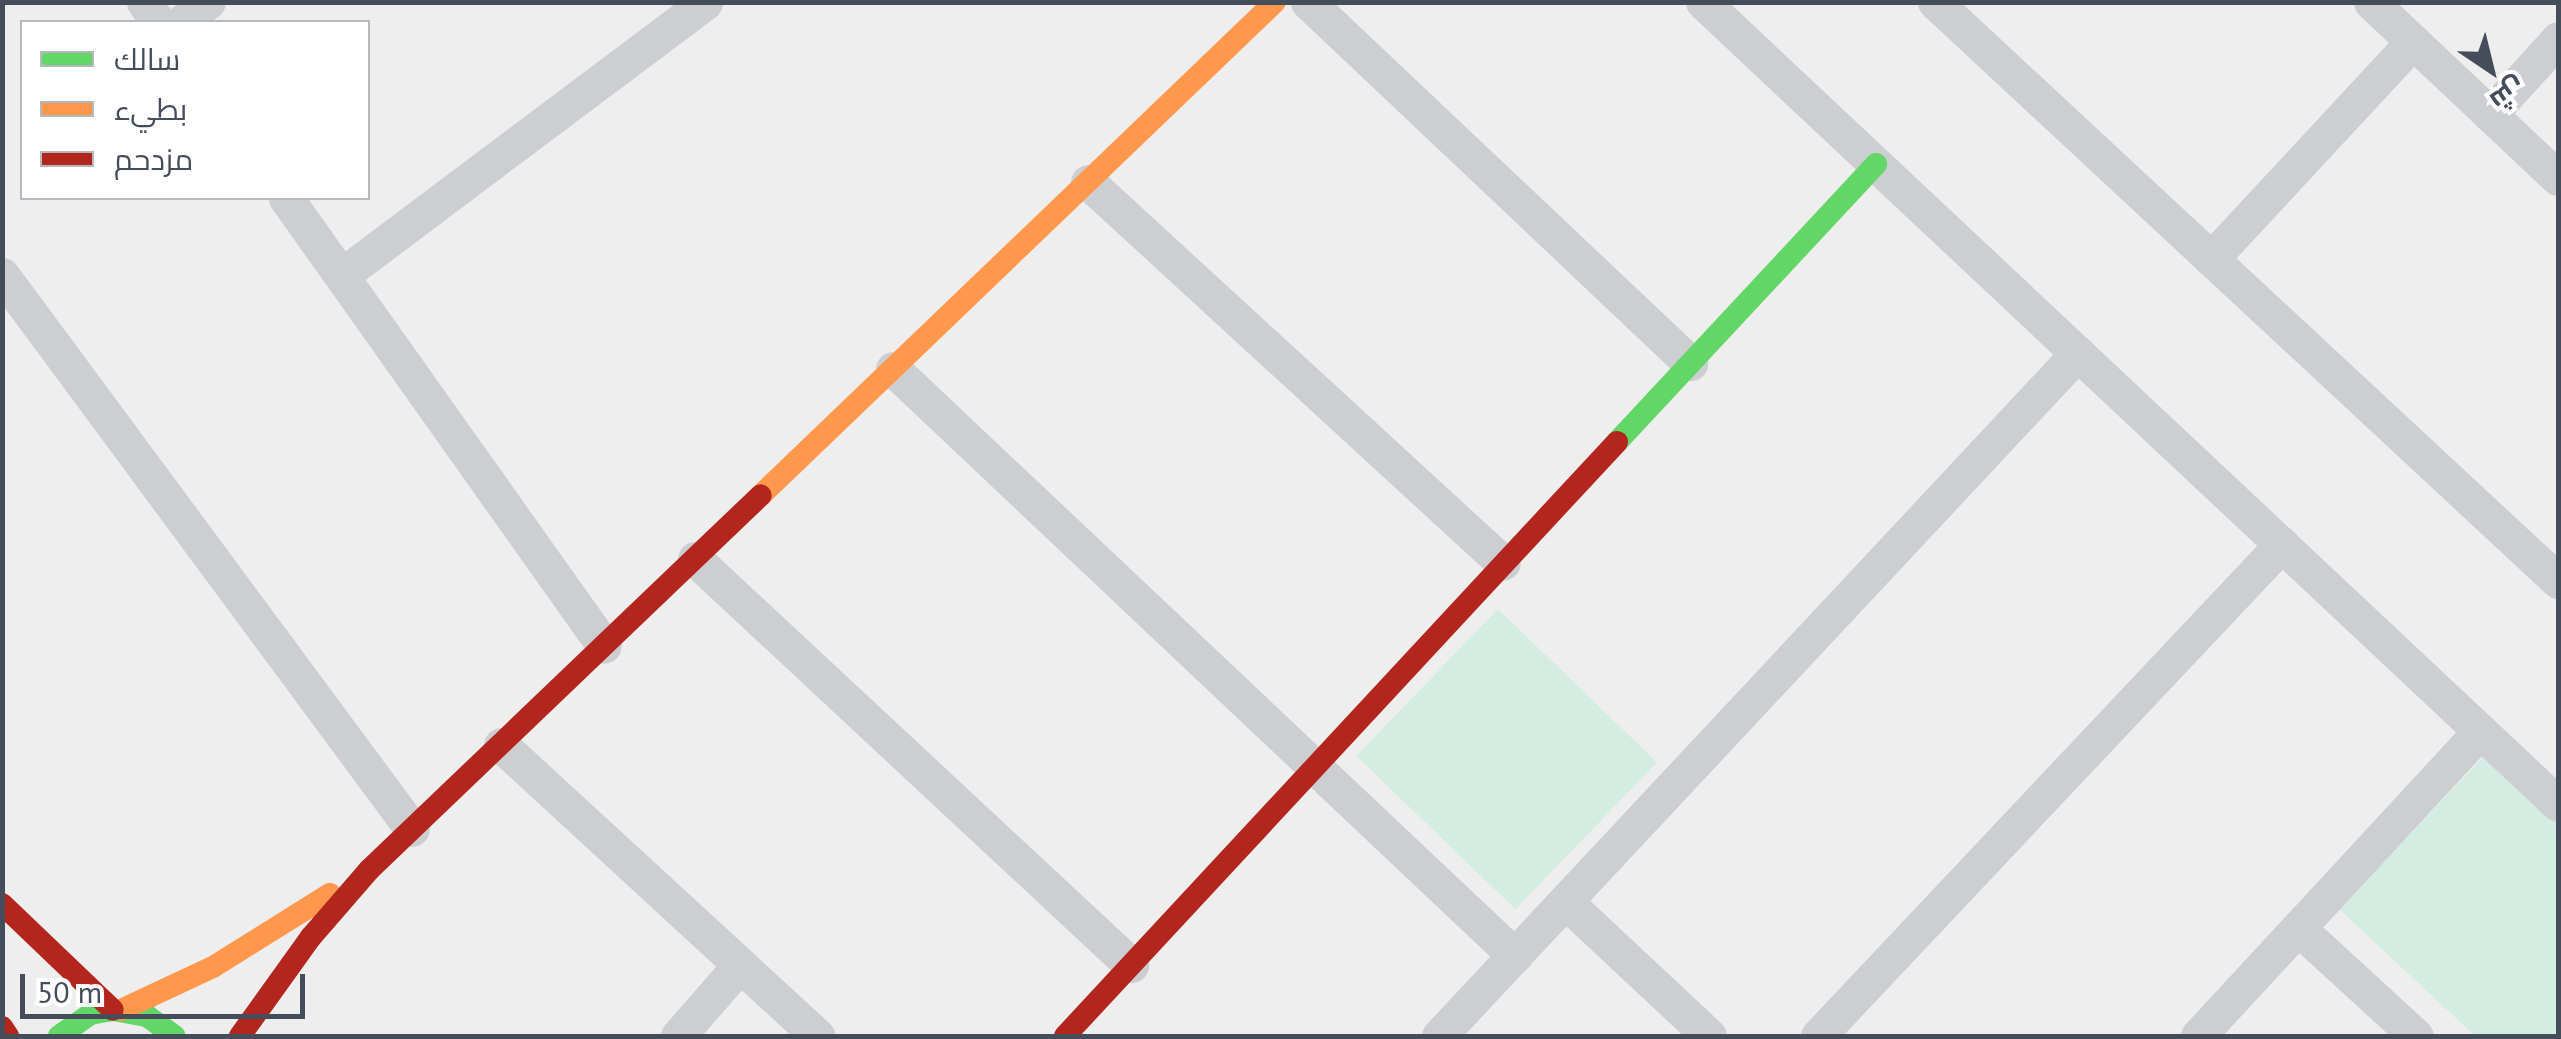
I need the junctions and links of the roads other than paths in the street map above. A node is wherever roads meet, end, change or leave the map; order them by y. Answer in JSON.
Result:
{"nodes":[{"id":1,"x":208,"y":2,"type":"edge"},
{"id":2,"x":706,"y":2,"type":"edge"},
{"id":3,"x":1275,"y":2,"type":"edge"},
{"id":4,"x":1308,"y":2,"type":"edge"},
{"id":5,"x":1703,"y":2,"type":"edge"},
{"id":6,"x":1935,"y":2,"type":"edge"},
{"id":7,"x":2371,"y":2,"type":"edge"},
{"id":8,"x":185,"y":20,"type":"edge"},
{"id":9,"x":2558,"y":39,"type":"edge"},
{"id":10,"x":2413,"y":42,"type":"junction"},
{"id":11,"x":2490,"y":114,"type":"junction"},
{"id":12,"x":1876,"y":164,"type":"junction"},
{"id":13,"x":2558,"y":178,"type":"edge"},
{"id":14,"x":1088,"y":182,"type":"junction"},
{"id":15,"x":287,"y":200,"type":"edge"},
{"id":16,"x":2211,"y":259,"type":"junction"},
{"id":17,"x":2,"y":275,"type":"edge"},
{"id":18,"x":342,"y":275,"type":"junction"},
{"id":19,"x":2078,"y":353,"type":"junction"},
{"id":20,"x":1690,"y":363,"type":"junction"},
{"id":21,"x":892,"y":369,"type":"junction"},
{"id":22,"x":2282,"y":544,"type":"junction"},
{"id":23,"x":695,"y":559,"type":"junction"},
{"id":24,"x":1503,"y":563,"type":"junction"},
{"id":25,"x":2558,"y":581,"type":"edge"},
{"id":26,"x":604,"y":646,"type":"junction"},
{"id":27,"x":2480,"y":731,"type":"junction"},
{"id":28,"x":501,"y":745,"type":"junction"},
{"id":29,"x":1314,"y":767,"type":"junction"},
{"id":30,"x":2558,"y":804,"type":"edge"},
{"id":31,"x":412,"y":830,"type":"junction"},
{"id":32,"x":368,"y":870,"type":"junction"},
{"id":33,"x":1566,"y":902,"type":"junction"},
{"id":34,"x":2,"y":904,"type":"edge"},
{"id":35,"x":2298,"y":928,"type":"junction"},
{"id":36,"x":1515,"y":956,"type":"junction"},
{"id":37,"x":740,"y":965,"type":"junction"},
{"id":38,"x":1131,"y":965,"type":"junction"},
{"id":39,"x":117,"y":1010,"type":"junction"},
{"id":40,"x":2,"y":1027,"type":"edge"},
{"id":41,"x":8,"y":1036,"type":"edge"},
{"id":42,"x":58,"y":1036,"type":"edge"},
{"id":43,"x":175,"y":1036,"type":"edge"},
{"id":44,"x":240,"y":1036,"type":"edge"},
{"id":45,"x":678,"y":1036,"type":"edge"},
{"id":46,"x":817,"y":1036,"type":"edge"},
{"id":47,"x":1065,"y":1036,"type":"edge"},
{"id":48,"x":1438,"y":1036,"type":"edge"},
{"id":49,"x":1708,"y":1036,"type":"edge"},
{"id":50,"x":1818,"y":1036,"type":"edge"},
{"id":51,"x":2198,"y":1036,"type":"edge"},
{"id":52,"x":2416,"y":1036,"type":"edge"}],
"edges":[{"from":1,"to":8,"type":"street"},
{"from":2,"to":18,"type":"street"},
{"from":3,"to":14,"type":"street"},
{"from":4,"to":20,"type":"street"},
{"from":5,"to":12,"type":"street"},
{"from":6,"to":16,"type":"street"},
{"from":7,"to":10,"type":"street"},
{"from":9,"to":11,"type":"street"},
{"from":10,"to":11,"type":"street"},
{"from":10,"to":16,"type":"street"},
{"from":11,"to":13,"type":"street"},
{"from":12,"to":19,"type":"street"},
{"from":12,"to":20,"type":"street"},
{"from":14,"to":21,"type":"street"},
{"from":14,"to":24,"type":"street"},
{"from":15,"to":18,"type":"street"},
{"from":16,"to":25,"type":"street"},
{"from":17,"to":31,"type":"street"},
{"from":18,"to":26,"type":"street"},
{"from":19,"to":22,"type":"street"},
{"from":19,"to":33,"type":"street"},
{"from":20,"to":24,"type":"street"},
{"from":21,"to":23,"type":"street"},
{"from":21,"to":29,"type":"street"},
{"from":22,"to":27,"type":"street"},
{"from":22,"to":50,"type":"street"},
{"from":23,"to":26,"type":"street"},
{"from":23,"to":38,"type":"street"},
{"from":24,"to":29,"type":"street"},
{"from":26,"to":28,"type":"street"},
{"from":27,"to":30,"type":"street"},
{"from":27,"to":35,"type":"street"},
{"from":28,"to":31,"type":"street"},
{"from":28,"to":37,"type":"street"},
{"from":29,"to":36,"type":"street"},
{"from":29,"to":38,"type":"street"},
{"from":31,"to":32,"type":"street"},
{"from":32,"to":39,"type":"street"},
{"from":32,"to":44,"type":"street"},
{"from":33,"to":36,"type":"street"},
{"from":33,"to":49,"type":"street"},
{"from":34,"to":39,"type":"street"},
{"from":35,"to":51,"type":"street"},
{"from":35,"to":52,"type":"street"},
{"from":36,"to":48,"type":"street"},
{"from":37,"to":45,"type":"street"},
{"from":37,"to":46,"type":"street"},
{"from":38,"to":47,"type":"street"},
{"from":39,"to":42,"type":"street"},
{"from":39,"to":43,"type":"street"},
{"from":40,"to":41,"type":"street"}]}
